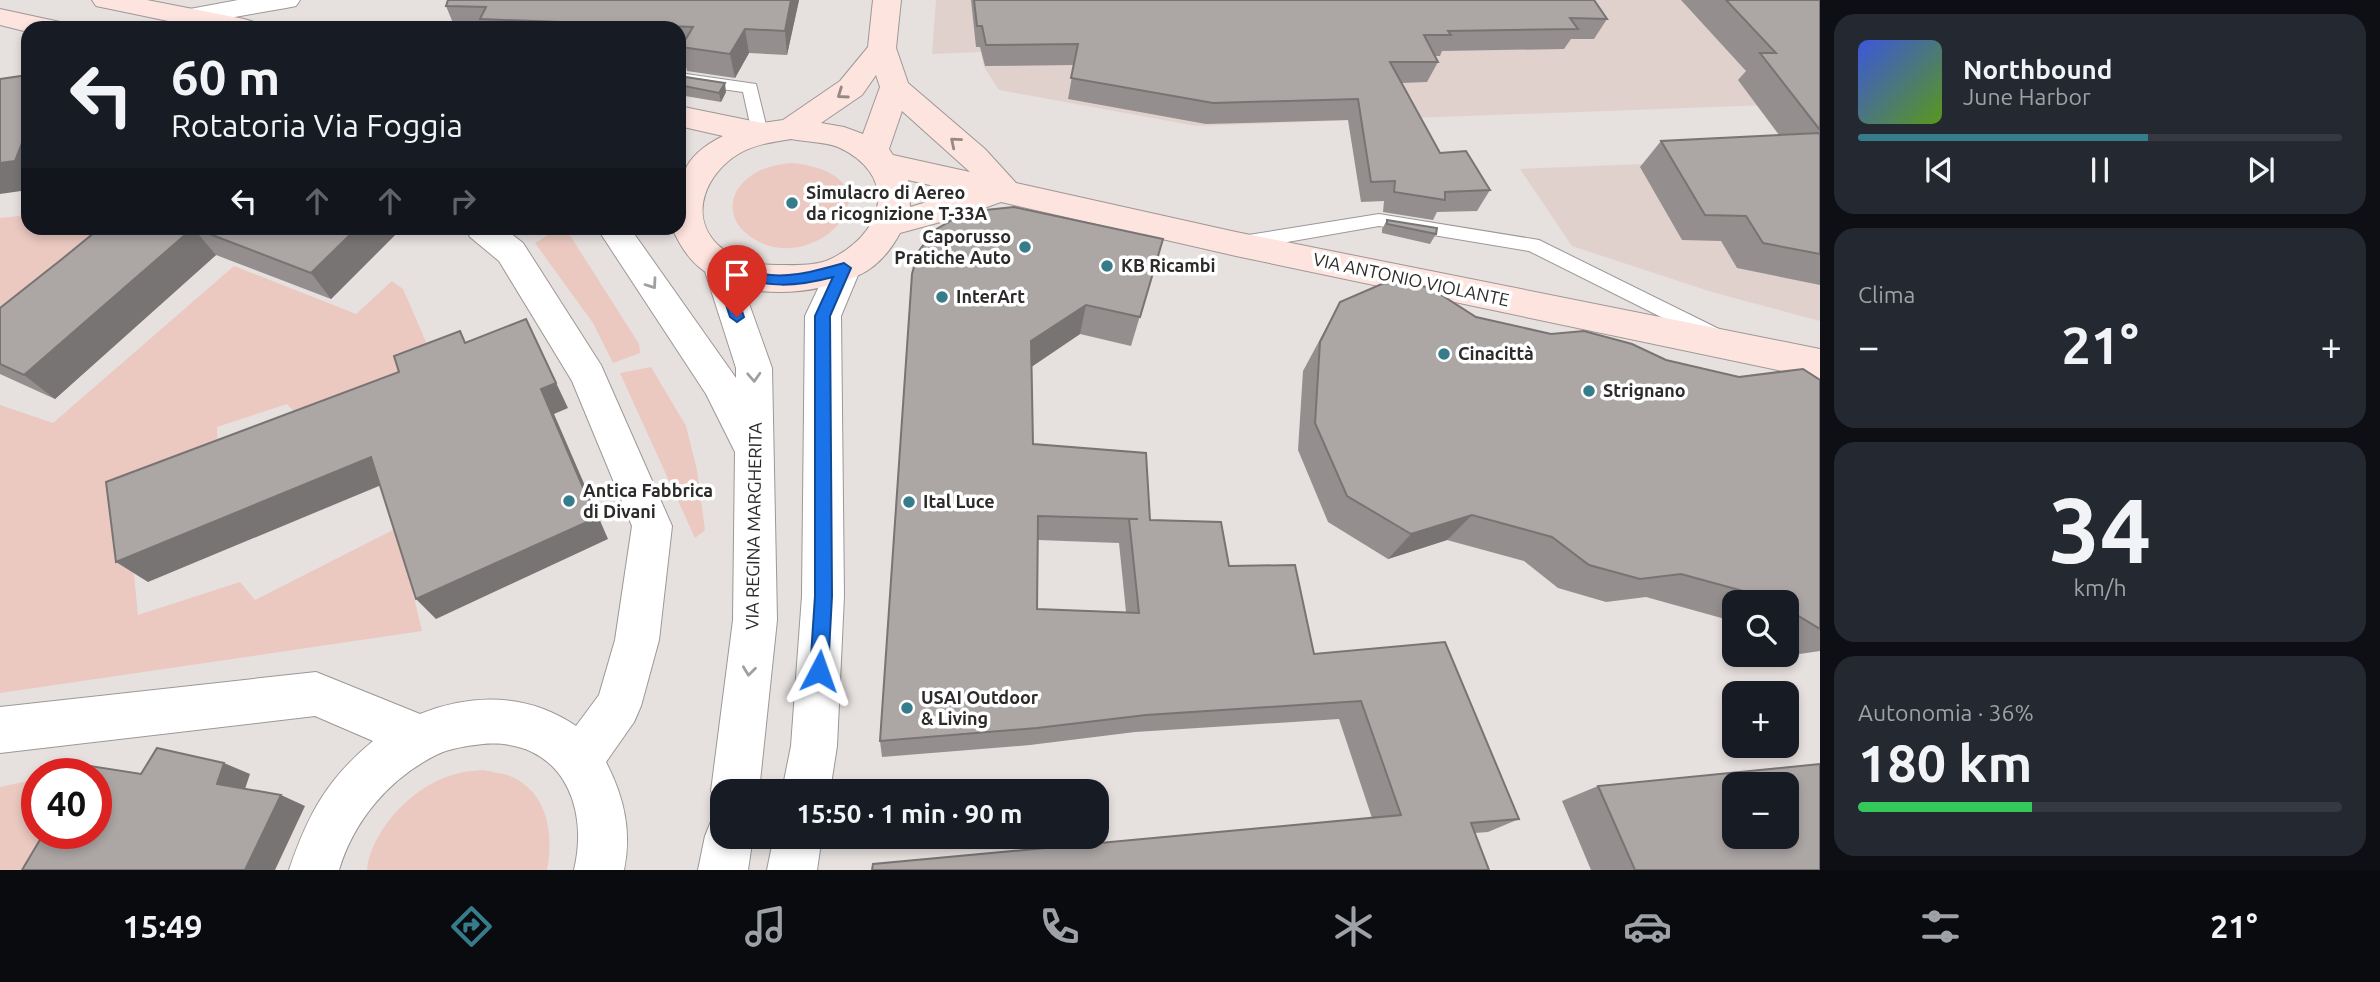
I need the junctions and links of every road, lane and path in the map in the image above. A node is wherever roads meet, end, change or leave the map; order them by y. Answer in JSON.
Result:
{"nodes":[{"id":1,"x":106,"y":0,"type":"edge"},
{"id":2,"x":286,"y":0,"type":"edge"},
{"id":3,"x":887,"y":0,"type":"edge"},
{"id":4,"x":0,"y":17,"type":"edge"},
{"id":5,"x":189,"y":17,"type":"junction"},
{"id":6,"x":209,"y":21,"type":"edge"},
{"id":7,"x":21,"y":22,"type":"edge"},
{"id":8,"x":882,"y":48,"type":"junction"},
{"id":9,"x":686,"y":79,"type":"edge"},
{"id":10,"x":895,"y":87,"type":"junction"},
{"id":11,"x":686,"y":118,"type":"edge"},
{"id":12,"x":791,"y":129,"type":"junction"},
{"id":13,"x":760,"y":134,"type":"junction"},
{"id":14,"x":878,"y":158,"type":"junction"},
{"id":15,"x":686,"y":184,"type":"edge"},
{"id":16,"x":1004,"y":190,"type":"junction"},
{"id":17,"x":686,"y":223,"type":"edge"},
{"id":18,"x":892,"y":223,"type":"junction"},
{"id":19,"x":490,"y":235,"type":"edge"},
{"id":20,"x":618,"y":235,"type":"edge"},
{"id":21,"x":1236,"y":244,"type":"junction"},
{"id":22,"x":720,"y":265,"type":"junction"},
{"id":23,"x":844,"y":268,"type":"junction"},
{"id":24,"x":1740,"y":348,"type":"junction"},
{"id":25,"x":1820,"y":364,"type":"edge"},
{"id":26,"x":756,"y":456,"type":"junction"},
{"id":27,"x":0,"y":730,"type":"edge"},
{"id":28,"x":419,"y":737,"type":"junction"},
{"id":29,"x":580,"y":760,"type":"junction"},
{"id":30,"x":736,"y":779,"type":"edge"},
{"id":31,"x":808,"y":779,"type":"edge"},
{"id":32,"x":727,"y":849,"type":"edge"},
{"id":33,"x":796,"y":849,"type":"edge"},
{"id":34,"x":314,"y":870,"type":"edge"},
{"id":35,"x":599,"y":870,"type":"edge"},
{"id":36,"x":723,"y":870,"type":"edge"},
{"id":37,"x":792,"y":870,"type":"edge"}],
"edges":[{"from":1,"to":5,"type":"main road"},
{"from":2,"to":5,"type":"street"},
{"from":3,"to":8,"type":"main road"},
{"from":4,"to":7,"type":"main road"},
{"from":5,"to":6,"type":"main road"},
{"from":8,"to":10,"type":"main road"},
{"from":8,"to":12,"type":"main road","one_way":true},
{"from":9,"to":13,"type":"lane"},
{"from":10,"to":14,"type":"main road"},
{"from":16,"to":10,"type":"main road","one_way":true},
{"from":11,"to":13,"type":"main road"},
{"from":12,"to":13,"type":"main road"},
{"from":12,"to":14,"type":"main road"},
{"from":13,"to":15,"type":"main road"},
{"from":14,"to":16,"type":"main road","name":"VIA ANTONIO VIOLANTE"},
{"from":14,"to":18,"type":"main road"},
{"from":16,"to":18,"type":"main road"},
{"from":16,"to":21,"type":"main road","name":"VIA ANTONIO VIOLANTE"},
{"from":17,"to":22,"type":"main road"},
{"from":18,"to":23,"type":"main road"},
{"from":19,"to":29,"type":"street"},
{"from":20,"to":26,"type":"street","one_way":true},
{"from":21,"to":24,"type":"main road","name":"VIA ANTONIO VIOLANTE"},
{"from":21,"to":24,"type":"lane"},
{"from":22,"to":23,"type":"main road"},
{"from":22,"to":26,"type":"street","name":"VIA REGINA MARGHERITA","one_way":true},
{"from":23,"to":31,"type":"street"},
{"from":24,"to":25,"type":"main road","name":"VIA ANTONIO VIOLANTE"},
{"from":26,"to":30,"type":"street","name":"VIA REGINA MARGHERITA","one_way":true},
{"from":27,"to":28,"type":"street"},
{"from":28,"to":29,"type":"street"},
{"from":28,"to":34,"type":"street"},
{"from":29,"to":35,"type":"street"},
{"from":32,"to":36,"type":"street"},
{"from":33,"to":37,"type":"street"}]}
